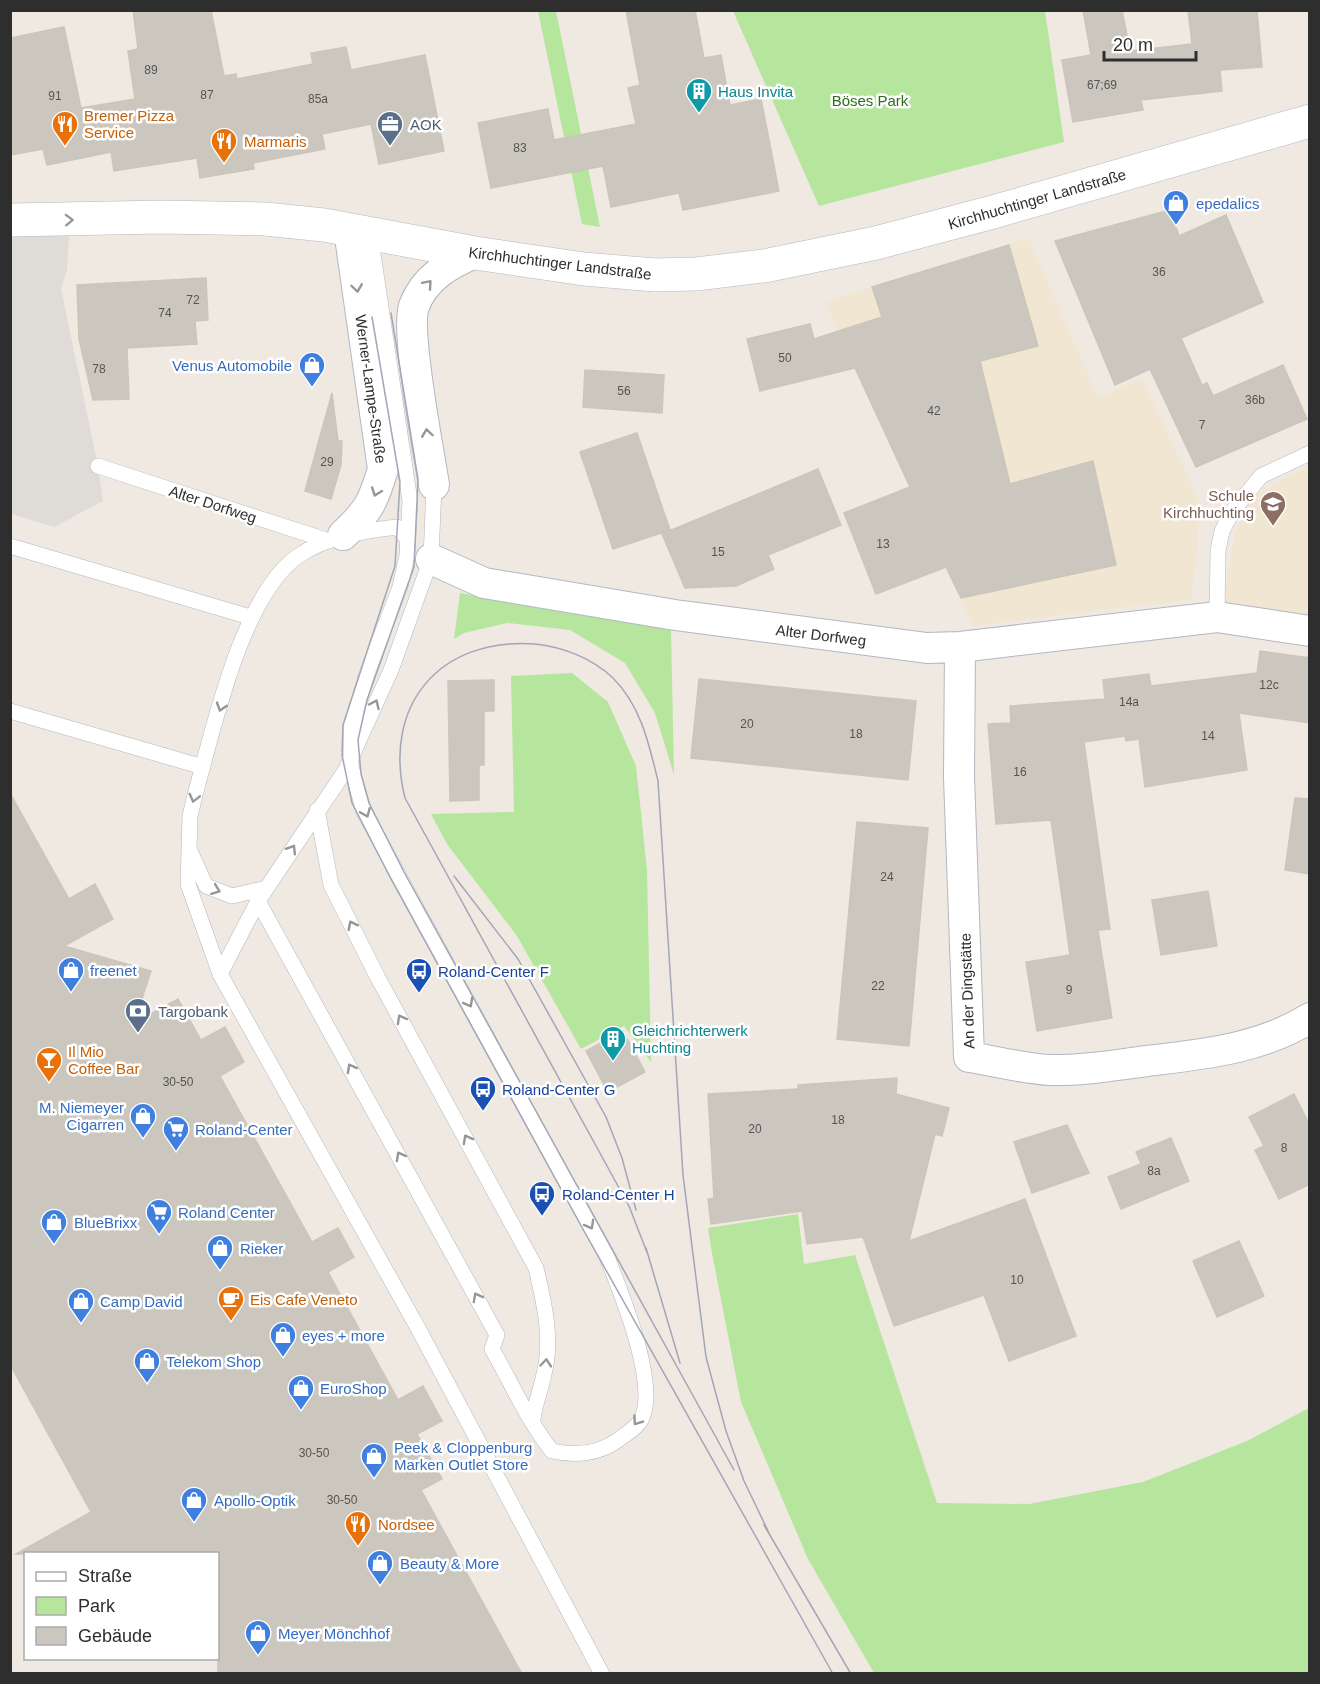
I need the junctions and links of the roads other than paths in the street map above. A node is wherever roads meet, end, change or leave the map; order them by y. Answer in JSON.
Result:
{"nodes":[{"id":1,"x":1310,"y":121,"type":"edge"},
{"id":2,"x":10,"y":220,"type":"edge"},
{"id":3,"x":360,"y":232,"type":"junction"},
{"id":4,"x":475,"y":253,"type":"junction"},
{"id":5,"x":1310,"y":453,"type":"edge"},
{"id":6,"x":98,"y":465,"type":"dead end"},
{"id":7,"x":434,"y":485,"type":"joint"},
{"id":8,"x":336,"y":538,"type":"junction"},
{"id":9,"x":408,"y":540,"type":"junction"},
{"id":10,"x":10,"y":546,"type":"edge"},
{"id":11,"x":431,"y":559,"type":"junction"},
{"id":12,"x":1217,"y":617,"type":"junction"},
{"id":13,"x":250,"y":618,"type":"junction"},
{"id":14,"x":1310,"y":631,"type":"edge"},
{"id":15,"x":960,"y":647,"type":"junction"},
{"id":16,"x":10,"y":711,"type":"edge"},
{"id":17,"x":351,"y":757,"type":"junction"},
{"id":18,"x":203,"y":767,"type":"junction"},
{"id":19,"x":317,"y":810,"type":"junction"},
{"id":20,"x":189,"y":848,"type":"junction"},
{"id":21,"x":267,"y":888,"type":"junction"},
{"id":22,"x":258,"y":902,"type":"junction"},
{"id":23,"x":220,"y":974,"type":"junction"},
{"id":24,"x":1310,"y":1018,"type":"edge"},
{"id":25,"x":533,"y":1419,"type":"junction"},
{"id":26,"x":602,"y":1674,"type":"edge"}],
"edges":[{"from":1,"to":4,"type":"main road","name":"Kirchhuchtinger Landstraße"},
{"from":2,"to":3,"type":"main road","name":"Kirchhuchtinger Landstraße","one_way":true},
{"from":3,"to":4,"type":"main road","name":"Kirchhuchtinger Landstraße"},
{"from":3,"to":8,"type":"street","name":"Werner-Lampe-Straße","one_way":true},
{"from":3,"to":9,"type":"lane"},
{"from":7,"to":4,"type":"street","one_way":true},
{"from":5,"to":12,"type":"lane"},
{"from":6,"to":8,"type":"lane","name":"Alter Dorfweg"},
{"from":7,"to":11,"type":"lane"},
{"from":8,"to":9,"type":"lane"},
{"from":8,"to":13,"type":"lane"},
{"from":9,"to":17,"type":"lane"},
{"from":10,"to":13,"type":"lane"},
{"from":11,"to":15,"type":"street","name":"Alter Dorfweg"},
{"from":17,"to":11,"type":"lane","one_way":true},
{"from":12,"to":14,"type":"street","name":"Alter Dorfweg"},
{"from":12,"to":15,"type":"street","name":"Alter Dorfweg"},
{"from":13,"to":18,"type":"lane","one_way":true},
{"from":15,"to":24,"type":"street","name":"An der Dingstätte"},
{"from":16,"to":18,"type":"lane"},
{"from":17,"to":19,"type":"lane"},
{"from":17,"to":25,"type":"lane","one_way":true},
{"from":18,"to":20,"type":"lane","one_way":true},
{"from":21,"to":19,"type":"lane","one_way":true},
{"from":25,"to":19,"type":"lane","one_way":true},
{"from":20,"to":21,"type":"lane","one_way":true},
{"from":20,"to":23,"type":"lane"},
{"from":21,"to":22,"type":"lane"},
{"from":22,"to":23,"type":"lane"},
{"from":25,"to":22,"type":"lane","one_way":true},
{"from":23,"to":26,"type":"lane"}]}
